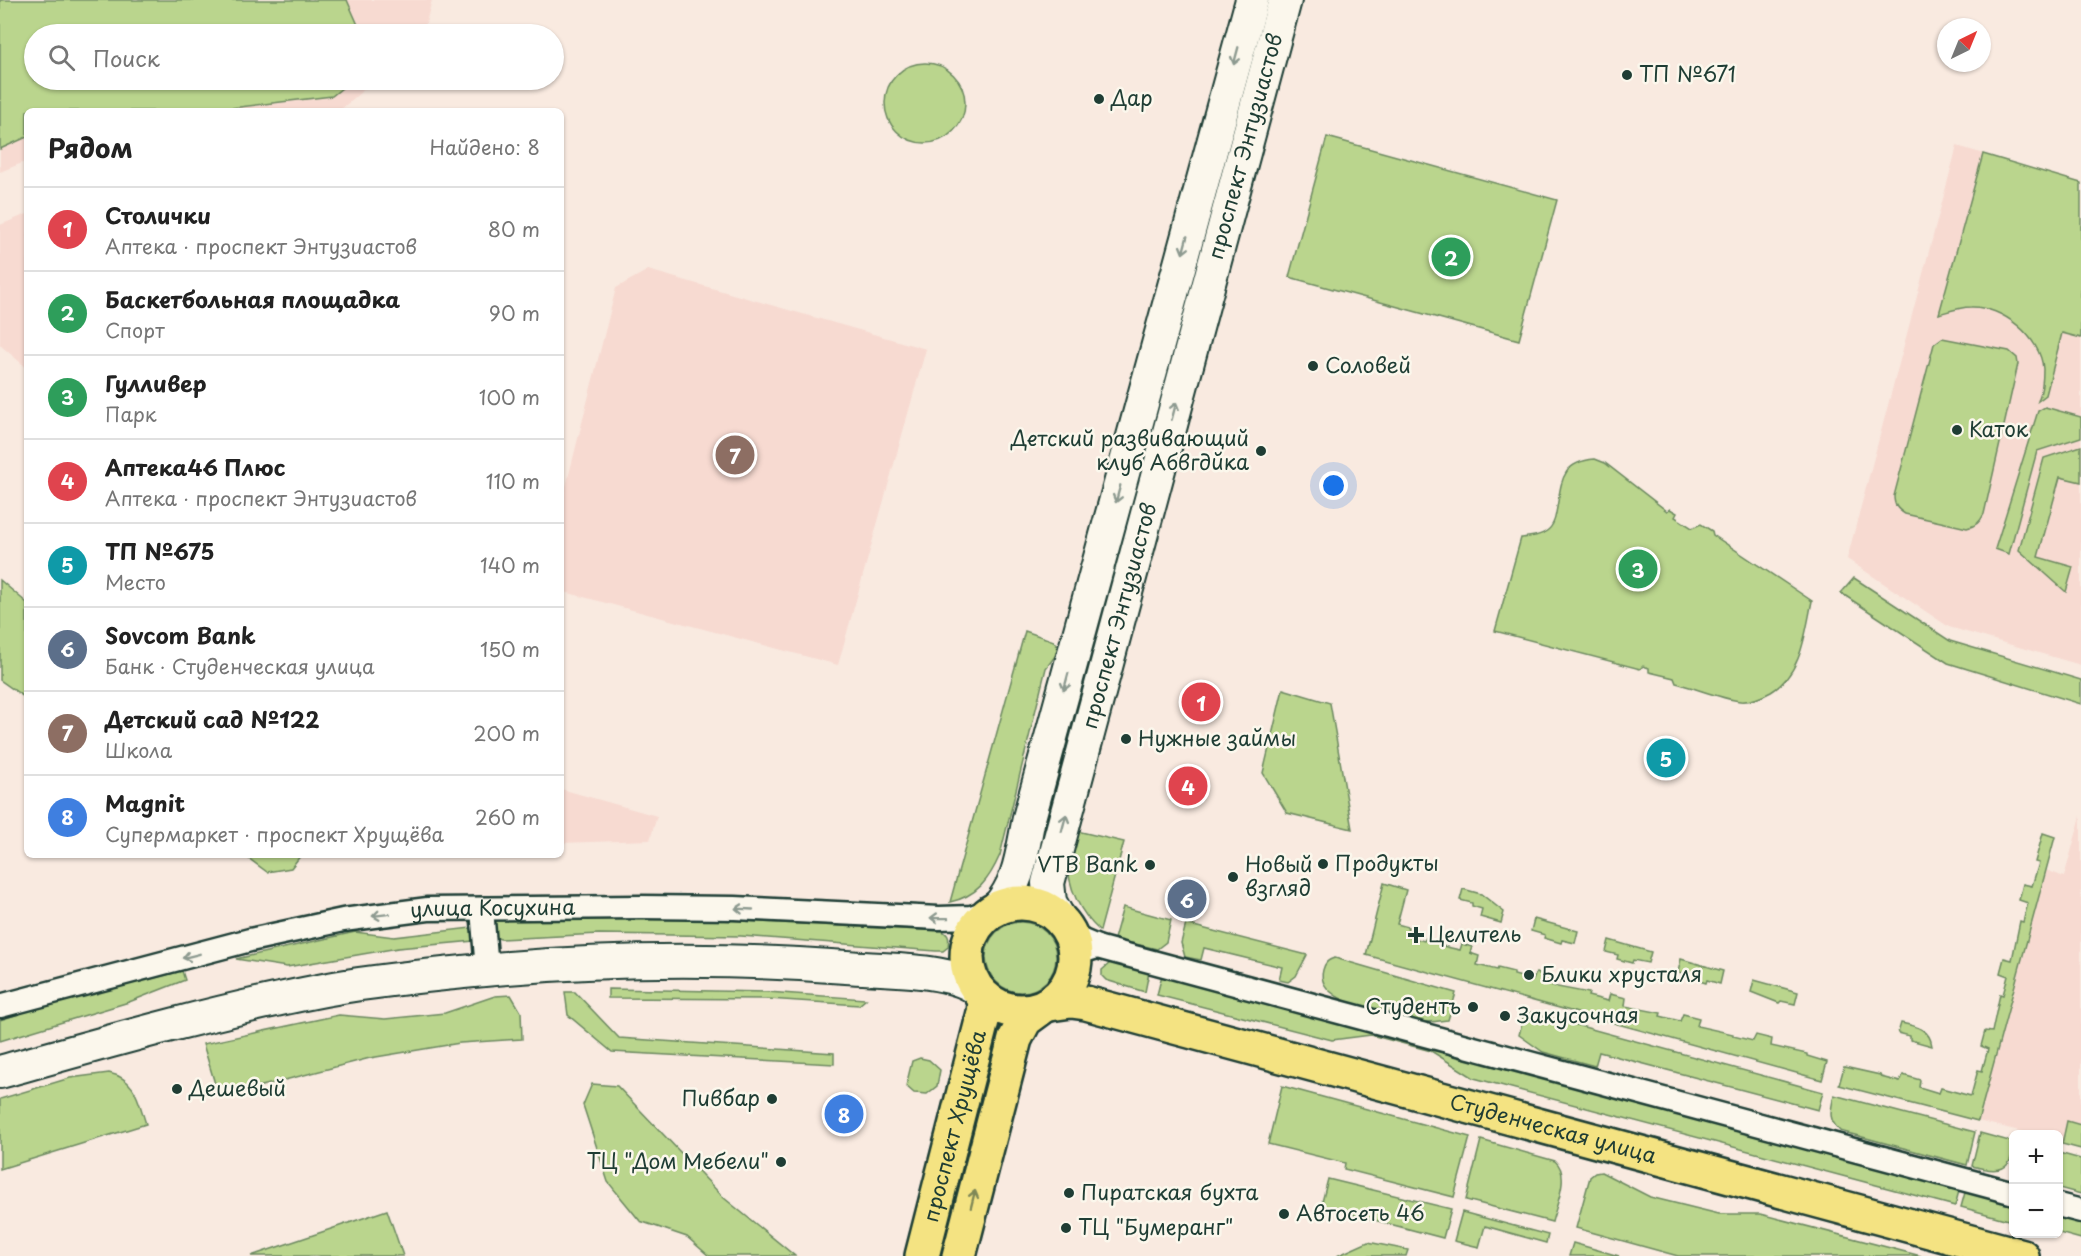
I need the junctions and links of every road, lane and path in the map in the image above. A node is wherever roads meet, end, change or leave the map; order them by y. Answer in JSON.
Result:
{"nodes":[{"id":1,"x":1252,"y":0,"type":"edge"},
{"id":2,"x":1286,"y":0,"type":"edge"},
{"id":3,"x":482,"y":909,"type":"junction"},
{"id":4,"x":996,"y":909,"type":"junction"},
{"id":5,"x":1062,"y":921,"type":"junction"},
{"id":6,"x":487,"y":970,"type":"junction"},
{"id":7,"x":1083,"y":972,"type":"junction"},
{"id":8,"x":980,"y":993,"type":"junction"},
{"id":9,"x":0,"y":1006,"type":"edge"},
{"id":10,"x":1045,"y":1006,"type":"junction"},
{"id":11,"x":0,"y":1072,"type":"edge"},
{"id":12,"x":2009,"y":1192,"type":"edge"},
{"id":13,"x":2063,"y":1206,"type":"edge"},
{"id":14,"x":2081,"y":1211,"type":"edge"},
{"id":15,"x":922,"y":1256,"type":"edge"},
{"id":16,"x":959,"y":1256,"type":"edge"},
{"id":17,"x":2022,"y":1256,"type":"edge"}],
"edges":[{"from":1,"to":4,"type":"main road","name":"проспект Энтузиастов","one_way":true},
{"from":5,"to":2,"type":"main road","name":"проспект Энтузиастов","one_way":true},
{"from":4,"to":3,"type":"street","name":"улица Косухина","one_way":true},
{"from":3,"to":6,"type":"street"},
{"from":3,"to":9,"type":"street","name":"улица Косухина","one_way":true},
{"from":4,"to":5,"type":"main road"},
{"from":4,"to":8,"type":"main road"},
{"from":5,"to":7,"type":"main road"},
{"from":6,"to":8,"type":"main road"},
{"from":6,"to":11,"type":"main road"},
{"from":7,"to":10,"type":"main road","name":"Студенческая улица"},
{"from":7,"to":12,"type":"street","name":"Студенческая улица"},
{"from":7,"to":17,"type":"main road","name":"Студенческая улица"},
{"from":8,"to":10,"type":"main road"},
{"from":8,"to":15,"type":"main road","name":"проспект Хрущёва"},
{"from":16,"to":10,"type":"main road","name":"проспект Хрущёва","one_way":true},
{"from":13,"to":14,"type":"street"}]}
